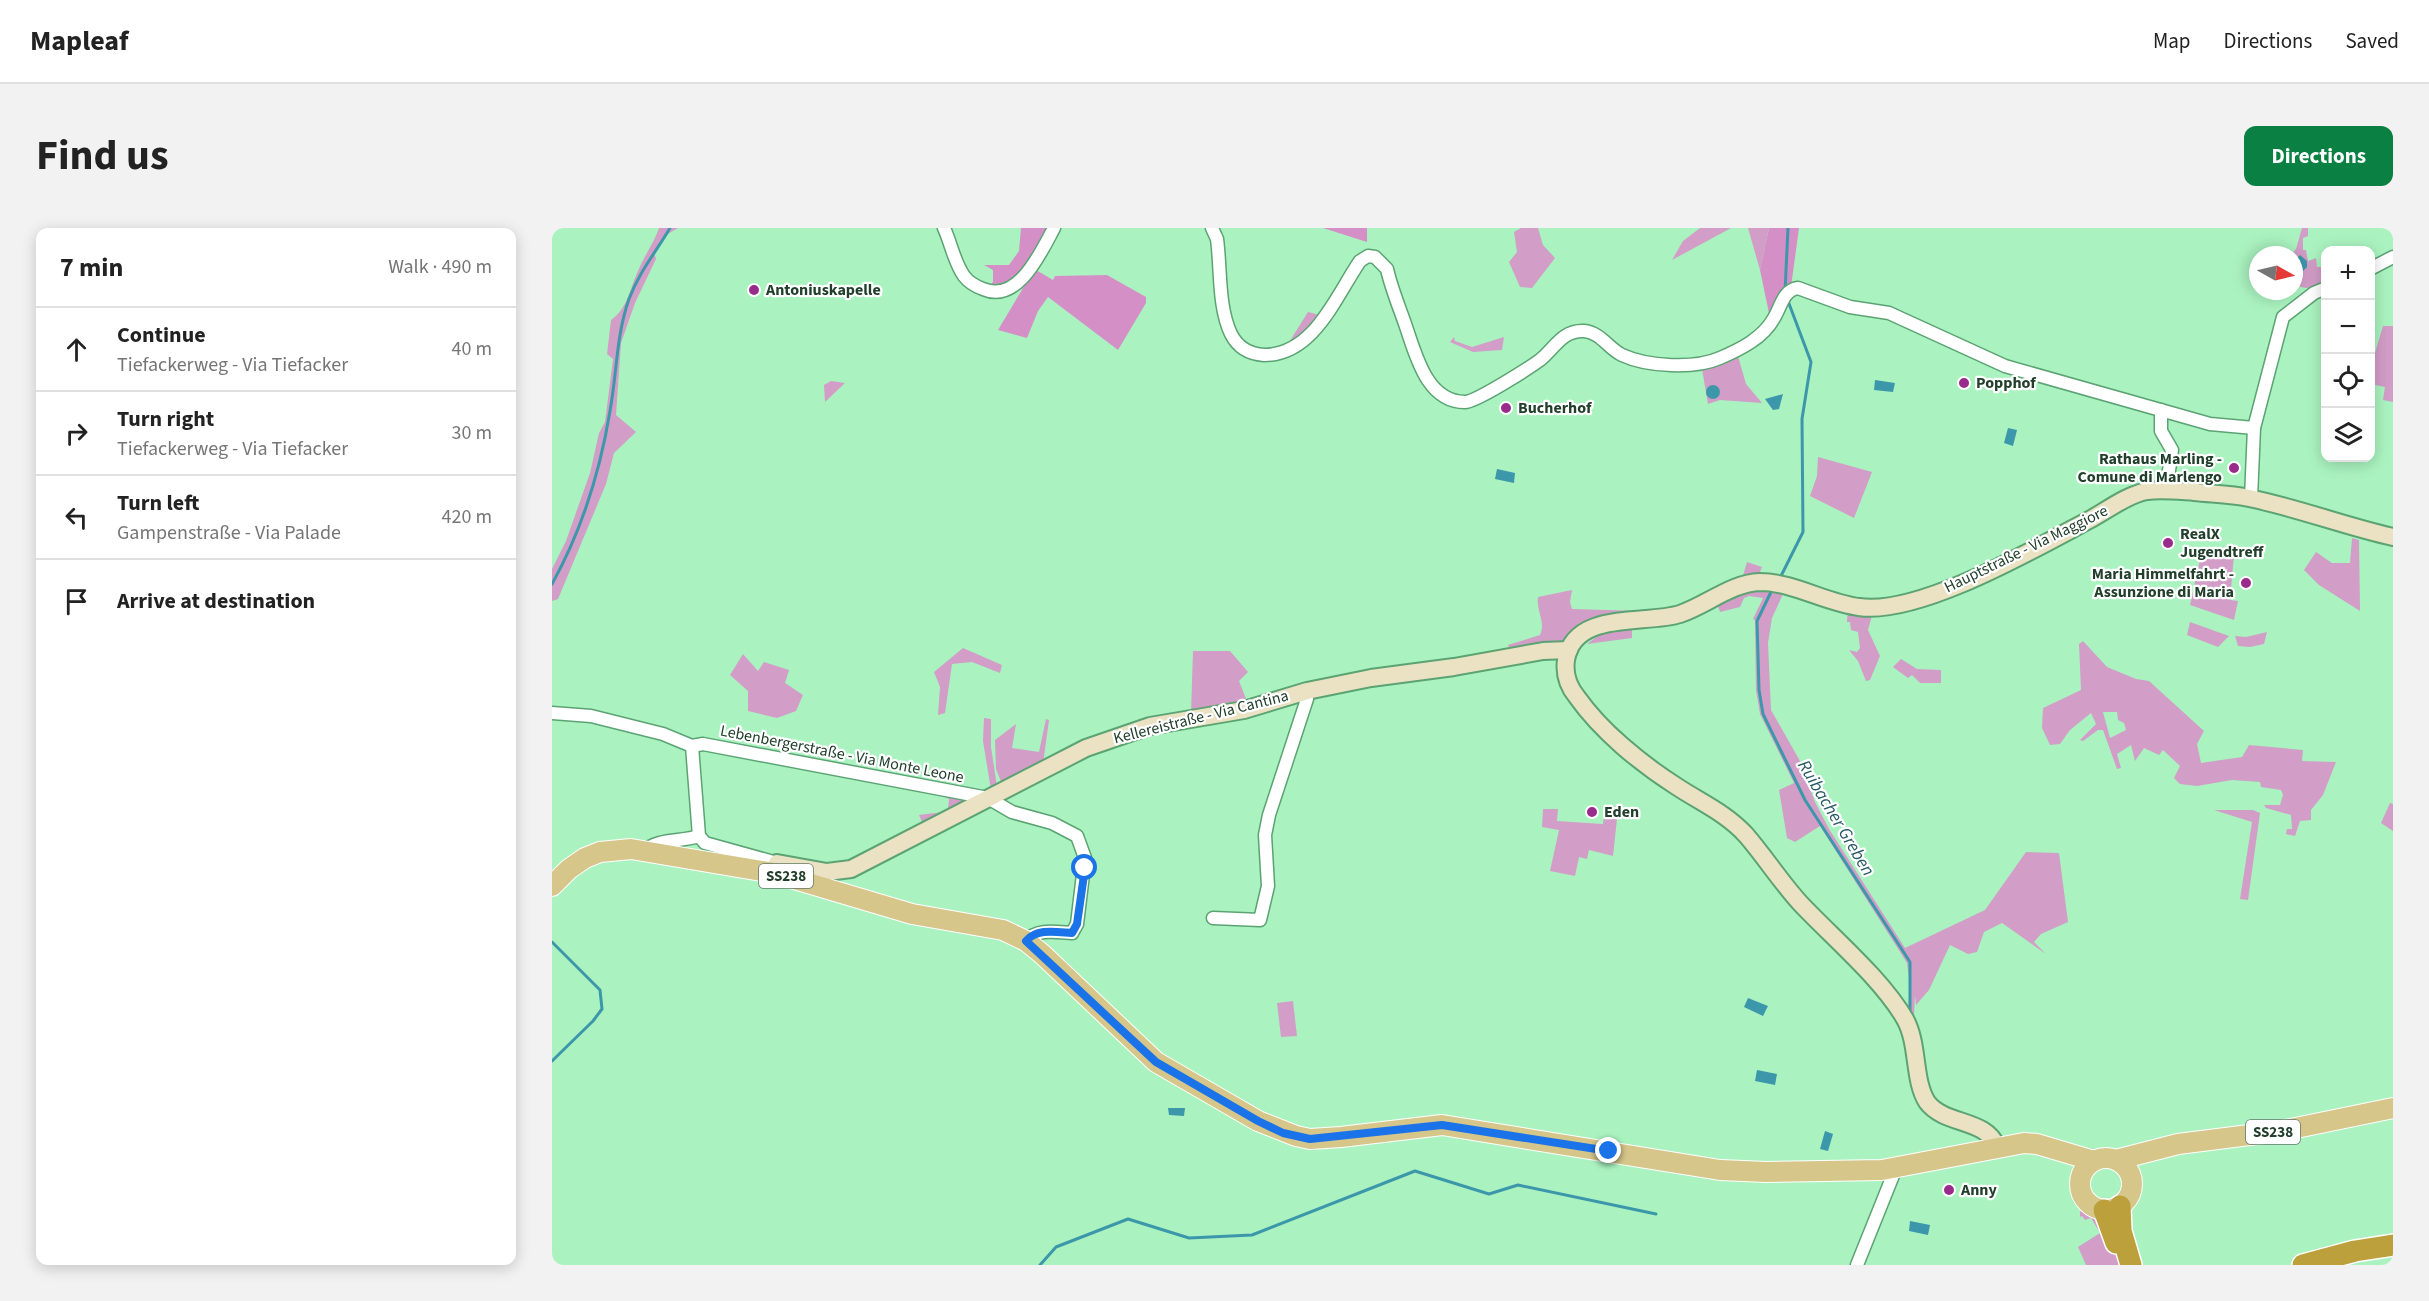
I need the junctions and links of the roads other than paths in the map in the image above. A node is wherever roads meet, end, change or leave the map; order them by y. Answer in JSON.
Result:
{"nodes":[{"id":1,"x":944,"y":228,"type":"edge"},
{"id":2,"x":1054,"y":228,"type":"edge"},
{"id":3,"x":1212,"y":228,"type":"edge"},
{"id":4,"x":2393,"y":256,"type":"edge"},
{"id":5,"x":2375,"y":266,"type":"edge"},
{"id":6,"x":2321,"y":290,"type":"edge"},
{"id":7,"x":2161,"y":410,"type":"junction"},
{"id":8,"x":2254,"y":428,"type":"junction"},
{"id":9,"x":2166,"y":491,"type":"junction"},
{"id":10,"x":2251,"y":498,"type":"junction"},
{"id":11,"x":2393,"y":537,"type":"edge"},
{"id":12,"x":1568,"y":655,"type":"junction"},
{"id":13,"x":1307,"y":691,"type":"junction"},
{"id":14,"x":552,"y":713,"type":"edge"},
{"id":15,"x":692,"y":746,"type":"junction"},
{"id":16,"x":988,"y":798,"type":"junction"},
{"id":17,"x":699,"y":836,"type":"junction"},
{"id":18,"x":644,"y":851,"type":"junction"},
{"id":19,"x":776,"y":868,"type":"junction"},
{"id":20,"x":552,"y":886,"type":"edge"},
{"id":21,"x":1213,"y":918,"type":"dead end"},
{"id":22,"x":1026,"y":941,"type":"junction"},
{"id":23,"x":2393,"y":1108,"type":"edge"},
{"id":24,"x":1997,"y":1146,"type":"junction"},
{"id":25,"x":2054,"y":1150,"type":"junction"},
{"id":26,"x":2152,"y":1153,"type":"junction"},
{"id":27,"x":2116,"y":1160,"type":"junction"},
{"id":28,"x":2094,"y":1161,"type":"junction"},
{"id":29,"x":1896,"y":1168,"type":"junction"},
{"id":30,"x":2132,"y":1181,"type":"junction"},
{"id":31,"x":2080,"y":1182,"type":"junction"},
{"id":32,"x":2112,"y":1208,"type":"junction"},
{"id":33,"x":2393,"y":1247,"type":"edge"},
{"id":34,"x":2306,"y":1264,"type":"edge"},
{"id":35,"x":1857,"y":1265,"type":"edge"},
{"id":36,"x":2124,"y":1265,"type":"edge"},
{"id":37,"x":2131,"y":1265,"type":"edge"},
{"id":38,"x":2345,"y":1265,"type":"edge"}],
"edges":[{"from":1,"to":2,"type":"street"},
{"from":3,"to":7,"type":"street"},
{"from":4,"to":5,"type":"street"},
{"from":6,"to":8,"type":"street"},
{"from":7,"to":8,"type":"street"},
{"from":7,"to":9,"type":"street"},
{"from":8,"to":10,"type":"street"},
{"from":9,"to":10,"type":"street","name":"Hauptstraße - Via Maggiore"},
{"from":9,"to":12,"type":"street","name":"Hauptstraße - Via Maggiore"},
{"from":10,"to":11,"type":"street","name":"Hauptstraße - Via Maggiore"},
{"from":12,"to":13,"type":"street","name":"Kellereistraße - Via Cantina"},
{"from":12,"to":24,"type":"street"},
{"from":13,"to":16,"type":"street","name":"Kellereistraße - Via Cantina"},
{"from":13,"to":21,"type":"street"},
{"from":14,"to":15,"type":"street","name":"Lebenbergerstraße - Via Monte Leone"},
{"from":15,"to":16,"type":"street","name":"Lebenbergerstraße - Via Monte Leone"},
{"from":15,"to":17,"type":"street"},
{"from":16,"to":19,"type":"street","name":"Kellereistraße - Via Cantina"},
{"from":16,"to":22,"type":"street","name":"Lebenbergerstraße - Via Monte Leone"},
{"from":17,"to":18,"type":"street"},
{"from":17,"to":19,"type":"street"},
{"from":18,"to":19,"type":"main road","number":"SS238"},
{"from":18,"to":20,"type":"main road","number":"SS238"},
{"from":19,"to":22,"type":"main road","number":"SS238"},
{"from":22,"to":29,"type":"main road","number":"SS238"},
{"from":23,"to":26,"type":"main road","number":"SS238"},
{"from":24,"to":25,"type":"main road","number":"SS238"},
{"from":24,"to":29,"type":"main road","number":"SS238"},
{"from":25,"to":28,"type":"main road","number":"SS238"},
{"from":25,"to":31,"type":"main road"},
{"from":26,"to":27,"type":"main road","number":"SS238"},
{"from":26,"to":30,"type":"main road"},
{"from":27,"to":28,"type":"main road","number":"SS238"},
{"from":27,"to":30,"type":"main road"},
{"from":28,"to":31,"type":"main road"},
{"from":29,"to":35,"type":"street"},
{"from":30,"to":32,"type":"main road"},
{"from":31,"to":32,"type":"main road"},
{"from":32,"to":36,"type":"highway"},
{"from":32,"to":37,"type":"highway"},
{"from":33,"to":34,"type":"highway"},
{"from":33,"to":38,"type":"highway"}]}
